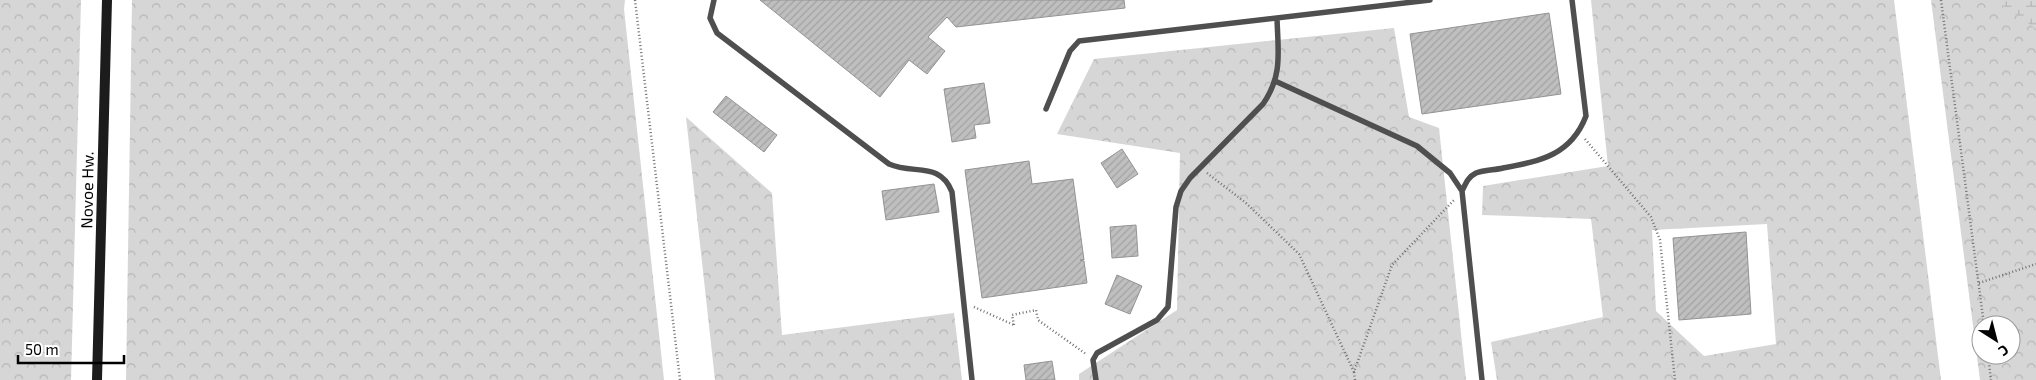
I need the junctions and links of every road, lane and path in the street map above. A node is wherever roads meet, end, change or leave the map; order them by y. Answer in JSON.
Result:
{"nodes":[{"id":1,"x":107,"y":0,"type":"edge"},
{"id":2,"x":635,"y":0,"type":"edge"},
{"id":3,"x":714,"y":0,"type":"edge"},
{"id":4,"x":1430,"y":0,"type":"edge"},
{"id":5,"x":1572,"y":0,"type":"edge"},
{"id":6,"x":1941,"y":0,"type":"edge"},
{"id":7,"x":1277,"y":18,"type":"junction"},
{"id":8,"x":1275,"y":81,"type":"junction"},
{"id":9,"x":1046,"y":109,"type":"dead end"},
{"id":10,"x":1580,"y":132,"type":"junction"},
{"id":11,"x":1200,"y":168,"type":"junction"},
{"id":12,"x":1462,"y":190,"type":"junction"},
{"id":13,"x":2036,"y":264,"type":"edge"},
{"id":14,"x":1980,"y":283,"type":"junction"},
{"id":15,"x":964,"y":302,"type":"junction"},
{"id":16,"x":1983,"y":315,"type":"edge"},
{"id":17,"x":1093,"y":360,"type":"junction"},
{"id":18,"x":1989,"y":365,"type":"edge"},
{"id":19,"x":1354,"y":372,"type":"junction"},
{"id":20,"x":97,"y":380,"type":"edge"},
{"id":21,"x":680,"y":380,"type":"edge"},
{"id":22,"x":972,"y":380,"type":"edge"},
{"id":23,"x":1096,"y":380,"type":"edge"},
{"id":24,"x":1355,"y":380,"type":"edge"},
{"id":25,"x":1482,"y":380,"type":"edge"},
{"id":26,"x":1675,"y":380,"type":"edge"},
{"id":27,"x":1991,"y":380,"type":"edge"}],
"edges":[{"from":1,"to":20,"type":"main road","name":"Novoe Hw."},
{"from":2,"to":21,"type":"path"},
{"from":3,"to":15,"type":"lane"},
{"from":4,"to":7,"type":"lane"},
{"from":5,"to":10,"type":"lane"},
{"from":6,"to":14,"type":"path"},
{"from":7,"to":8,"type":"lane"},
{"from":7,"to":9,"type":"lane"},
{"from":8,"to":11,"type":"lane"},
{"from":8,"to":12,"type":"lane"},
{"from":10,"to":12,"type":"lane"},
{"from":10,"to":26,"type":"path"},
{"from":11,"to":17,"type":"lane"},
{"from":11,"to":19,"type":"path"},
{"from":12,"to":19,"type":"path"},
{"from":12,"to":25,"type":"lane"},
{"from":13,"to":14,"type":"path"},
{"from":14,"to":16,"type":"path"},
{"from":15,"to":17,"type":"path"},
{"from":15,"to":22,"type":"lane"},
{"from":17,"to":23,"type":"lane"},
{"from":18,"to":27,"type":"path"},
{"from":19,"to":24,"type":"path"}]}
